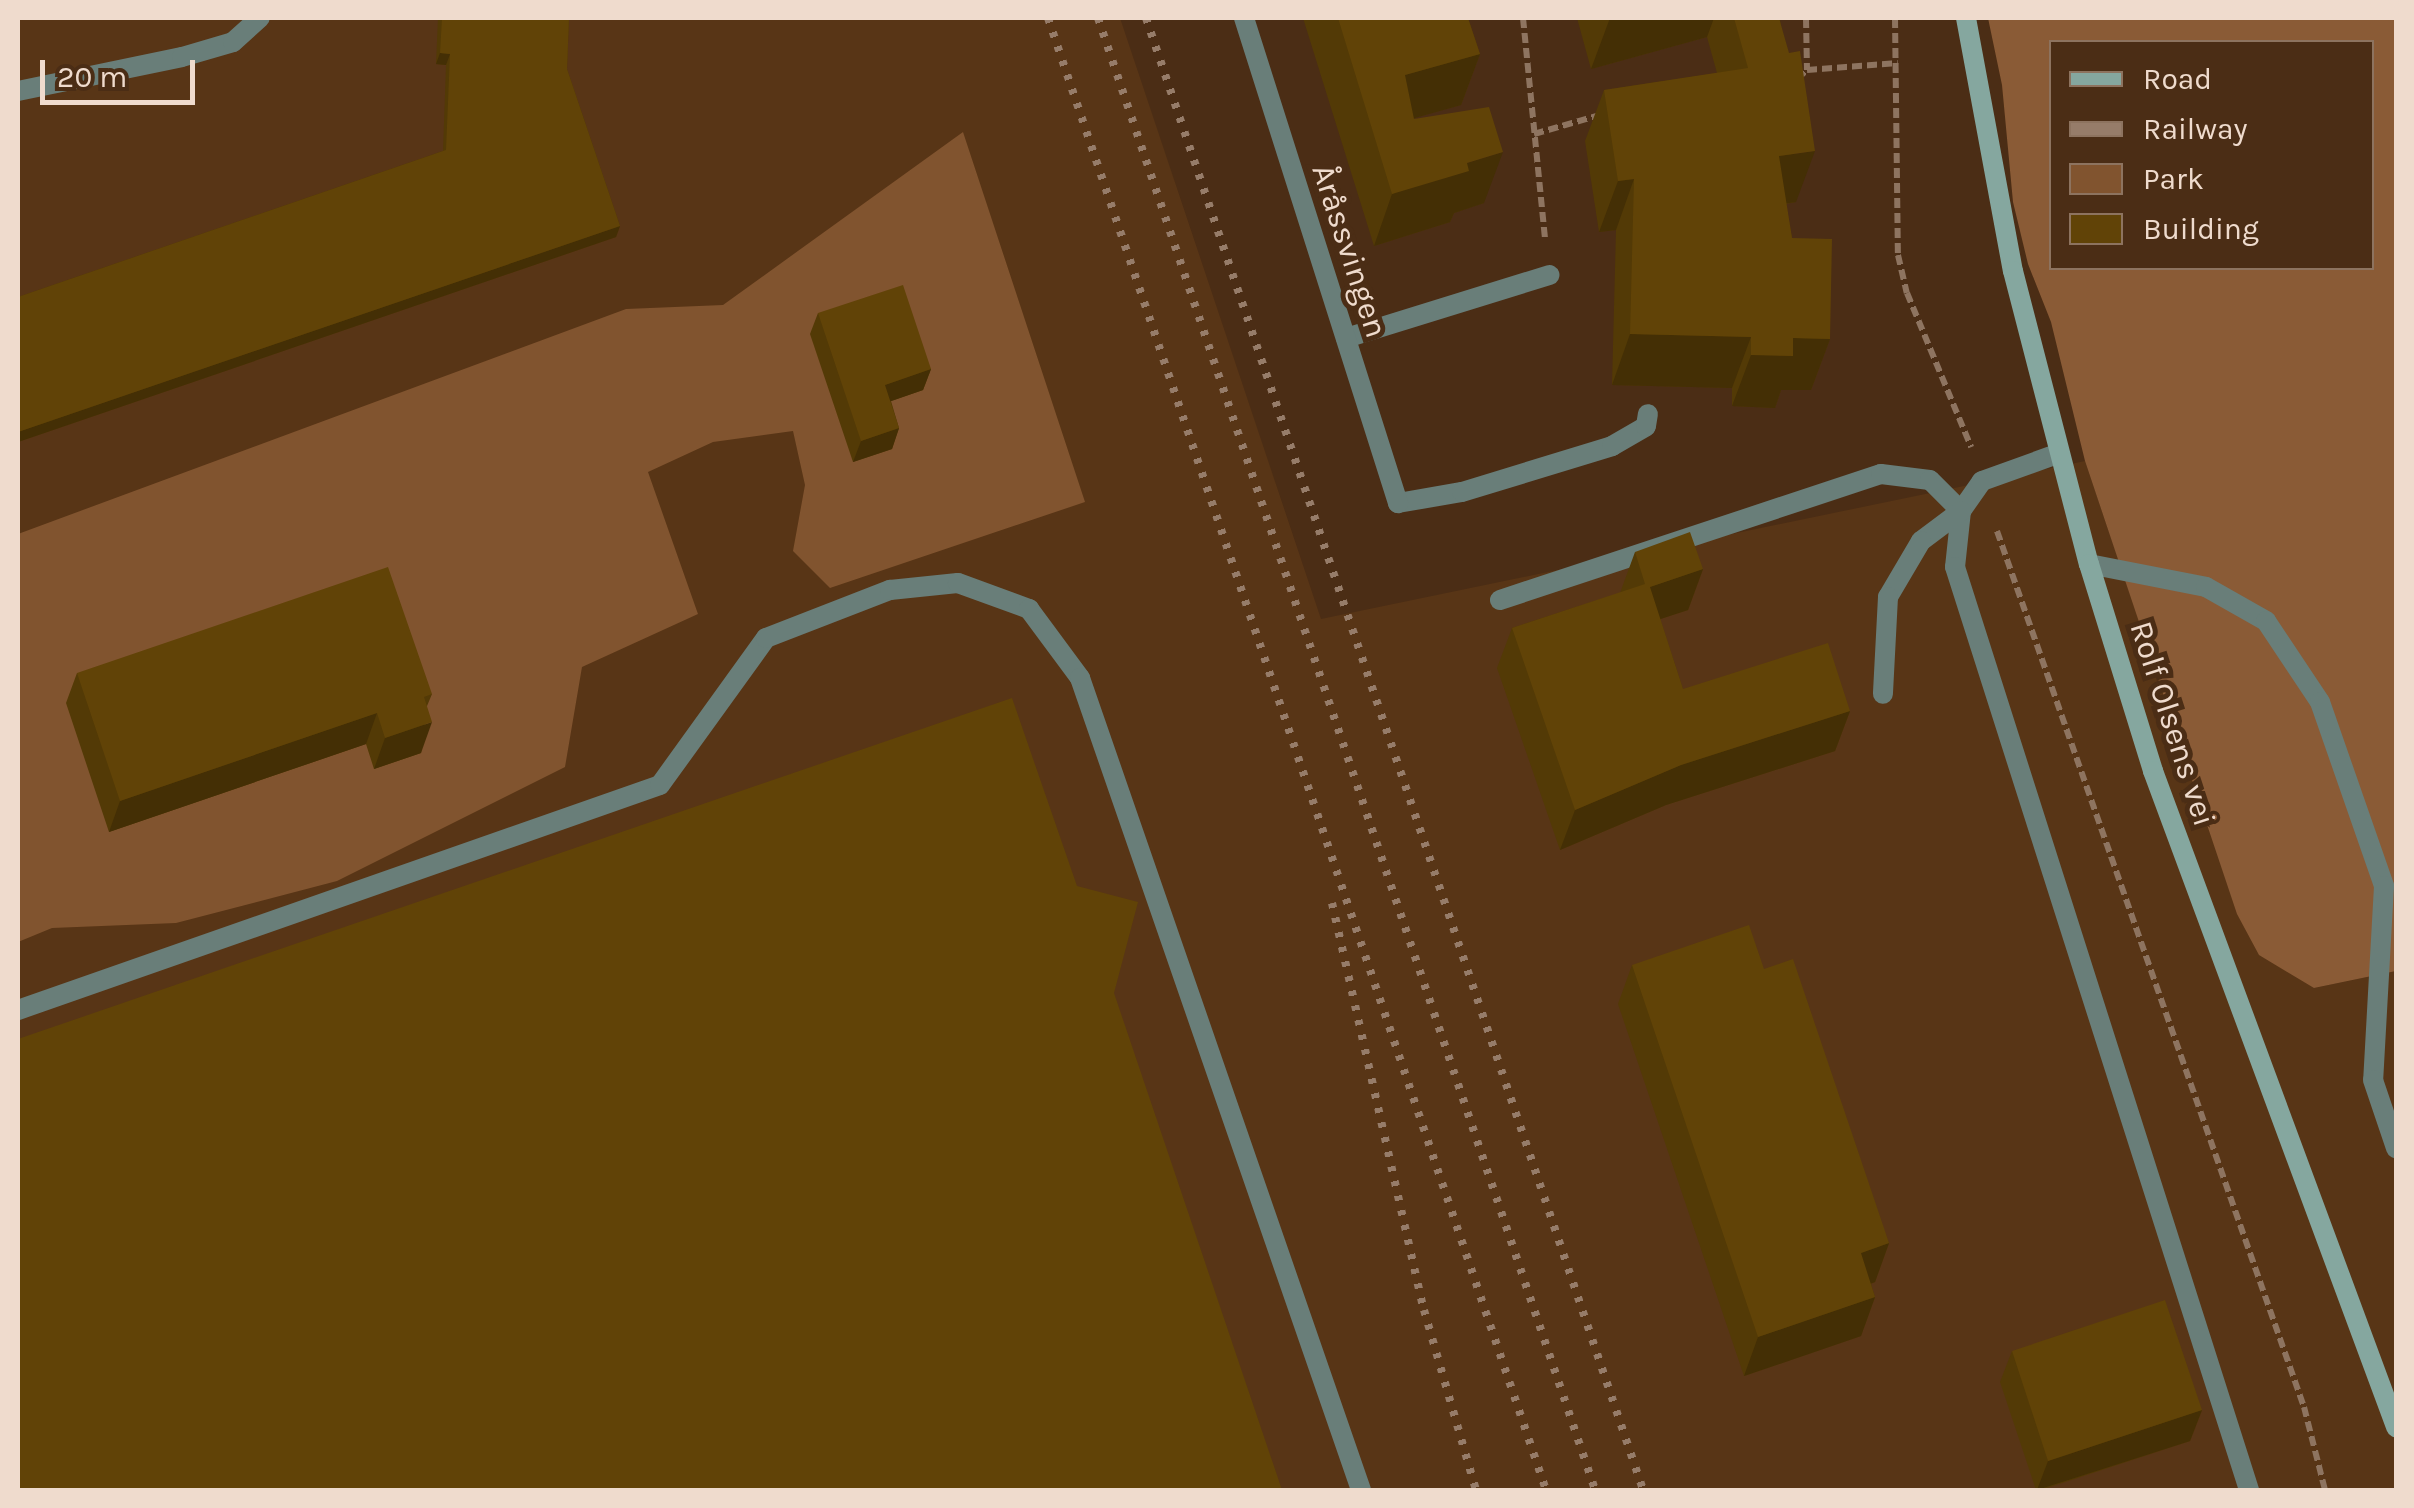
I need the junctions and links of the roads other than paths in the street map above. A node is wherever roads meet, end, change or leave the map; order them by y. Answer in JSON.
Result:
{"nodes":[{"id":1,"x":260,"y":18,"type":"edge"},
{"id":2,"x":1244,"y":18,"type":"edge"},
{"id":3,"x":1966,"y":18,"type":"edge"},
{"id":4,"x":18,"y":91,"type":"edge"},
{"id":5,"x":1549,"y":274,"type":"road end"},
{"id":6,"x":1346,"y":338,"type":"junction"},
{"id":7,"x":1648,"y":414,"type":"dead end"},
{"id":8,"x":2057,"y":454,"type":"junction"},
{"id":9,"x":1961,"y":512,"type":"junction"},
{"id":10,"x":2088,"y":564,"type":"junction"},
{"id":11,"x":1500,"y":600,"type":"dead end"},
{"id":12,"x":1882,"y":694,"type":"dead end"},
{"id":13,"x":18,"y":1010,"type":"edge"},
{"id":14,"x":2396,"y":1148,"type":"edge"},
{"id":15,"x":2396,"y":1428,"type":"edge"},
{"id":16,"x":1361,"y":1490,"type":"edge"},
{"id":17,"x":2249,"y":1490,"type":"edge"}],
"edges":[{"from":1,"to":4,"type":"street"},
{"from":2,"to":6,"type":"street","name":"Åråssvingen"},
{"from":3,"to":8,"type":"main road","name":"Rolf Olsens vei"},
{"from":5,"to":6,"type":"street"},
{"from":6,"to":7,"type":"street","name":"Åråssvingen"},
{"from":8,"to":9,"type":"street"},
{"from":8,"to":10,"type":"main road","name":"Rolf Olsens vei"},
{"from":9,"to":11,"type":"street"},
{"from":9,"to":12,"type":"street"},
{"from":9,"to":17,"type":"street"},
{"from":10,"to":14,"type":"street"},
{"from":10,"to":15,"type":"main road","name":"Rolf Olsens vei"},
{"from":13,"to":16,"type":"street"}]}
